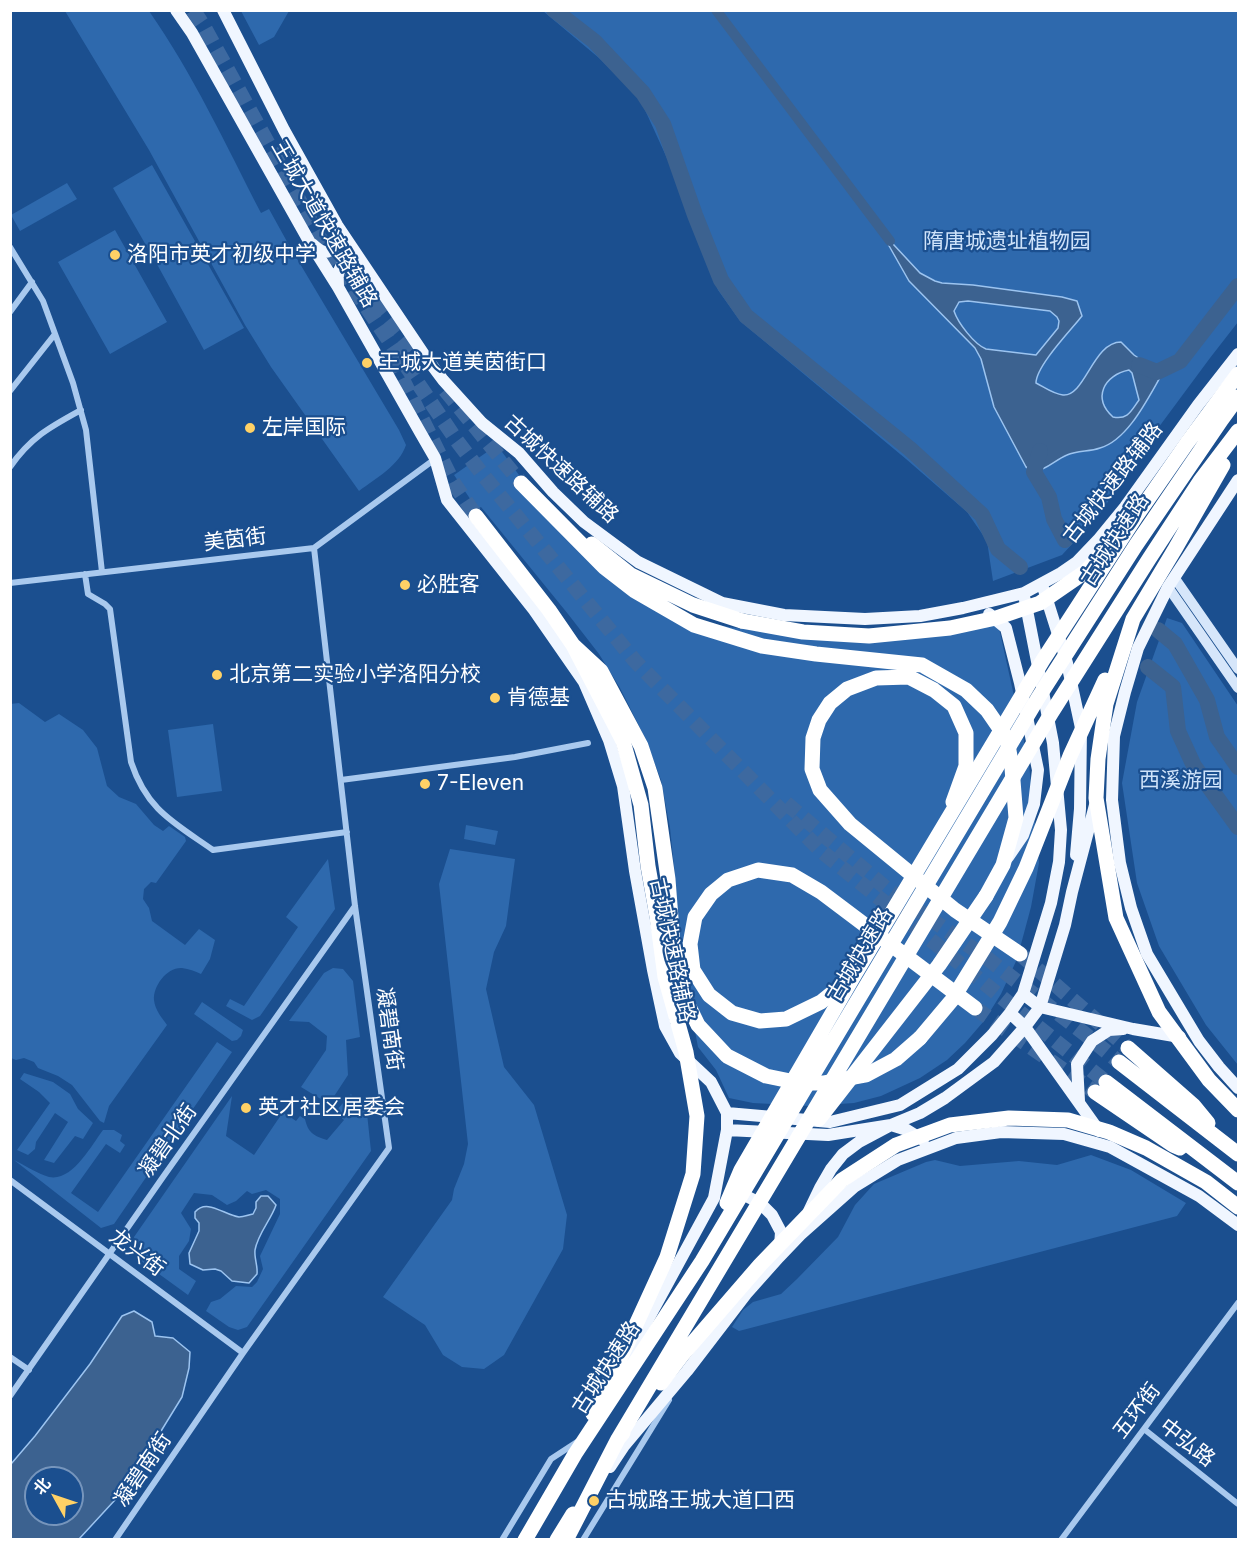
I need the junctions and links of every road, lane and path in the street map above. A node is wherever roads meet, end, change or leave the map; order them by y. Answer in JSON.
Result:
{"nodes":[{"id":1,"x":176,"y":10,"type":"edge"},
{"id":2,"x":223,"y":10,"type":"edge"},
{"id":3,"x":336,"y":223,"type":"junction"},
{"id":4,"x":309,"y":241,"type":"junction"},
{"id":5,"x":10,"y":247,"type":"edge"},
{"id":6,"x":366,"y":269,"type":"junction"},
{"id":7,"x":32,"y":282,"type":"junction"},
{"id":8,"x":339,"y":287,"type":"junction"},
{"id":9,"x":10,"y":312,"type":"edge"},
{"id":10,"x":55,"y":334,"type":"junction"},
{"id":11,"x":1239,"y":354,"type":"edge"},
{"id":12,"x":1239,"y":374,"type":"edge"},
{"id":13,"x":10,"y":391,"type":"edge"},
{"id":14,"x":1239,"y":397,"type":"edge"},
{"id":15,"x":81,"y":410,"type":"junction"},
{"id":16,"x":482,"y":423,"type":"joint"},
{"id":17,"x":1239,"y":431,"type":"edge"},
{"id":18,"x":1239,"y":437,"type":"edge"},
{"id":19,"x":435,"y":458,"type":"junction"},
{"id":20,"x":10,"y":467,"type":"edge"},
{"id":21,"x":1239,"y":480,"type":"edge"},
{"id":22,"x":521,"y":483,"type":"tunnel mouth"},
{"id":23,"x":540,"y":503,"type":"junction"},
{"id":24,"x":1137,"y":515,"type":"junction"},
{"id":25,"x":476,"y":516,"type":"tunnel mouth"},
{"id":26,"x":314,"y":548,"type":"junction"},
{"id":27,"x":102,"y":572,"type":"junction"},
{"id":28,"x":85,"y":574,"type":"junction"},
{"id":29,"x":1171,"y":582,"type":"junction"},
{"id":30,"x":10,"y":583,"type":"edge"},
{"id":31,"x":1042,"y":583,"type":"junction"},
{"id":32,"x":1024,"y":593,"type":"junction"},
{"id":33,"x":963,"y":609,"type":"junction"},
{"id":34,"x":1133,"y":619,"type":"junction"},
{"id":35,"x":573,"y":645,"type":"junction"},
{"id":36,"x":1239,"y":669,"type":"edge"},
{"id":37,"x":1239,"y":688,"type":"edge"},
{"id":38,"x":1114,"y":736,"type":"junction"},
{"id":39,"x":588,"y":743,"type":"dead end"},
{"id":40,"x":340,"y":780,"type":"junction"},
{"id":41,"x":944,"y":827,"type":"junction"},
{"id":42,"x":347,"y":832,"type":"junction"},
{"id":43,"x":1003,"y":865,"type":"junction"},
{"id":44,"x":1072,"y":892,"type":"junction"},
{"id":45,"x":355,"y":906,"type":"junction"},
{"id":46,"x":1020,"y":954,"type":"tunnel mouth"},
{"id":47,"x":855,"y":974,"type":"junction"},
{"id":48,"x":1023,"y":994,"type":"junction"},
{"id":49,"x":1040,"y":1007,"type":"junction"},
{"id":50,"x":975,"y":1008,"type":"tunnel mouth"},
{"id":51,"x":1010,"y":1013,"type":"junction"},
{"id":52,"x":1025,"y":1027,"type":"junction"},
{"id":53,"x":1133,"y":1029,"type":"junction"},
{"id":54,"x":1199,"y":1041,"type":"junction"},
{"id":55,"x":1128,"y":1048,"type":"tunnel mouth"},
{"id":56,"x":1119,"y":1062,"type":"tunnel mouth"},
{"id":57,"x":1100,"y":1087,"type":"tunnel mouth"},
{"id":58,"x":1239,"y":1088,"type":"edge"},
{"id":59,"x":1079,"y":1103,"type":"junction"},
{"id":60,"x":1239,"y":1110,"type":"edge"},
{"id":61,"x":727,"y":1113,"type":"junction"},
{"id":62,"x":891,"y":1125,"type":"junction"},
{"id":63,"x":727,"y":1130,"type":"junction"},
{"id":64,"x":1225,"y":1144,"type":"junction"},
{"id":65,"x":935,"y":1146,"type":"junction"},
{"id":66,"x":1110,"y":1147,"type":"junction"},
{"id":67,"x":1239,"y":1154,"type":"edge"},
{"id":68,"x":775,"y":1176,"type":"junction"},
{"id":69,"x":10,"y":1180,"type":"edge"},
{"id":70,"x":1239,"y":1183,"type":"edge"},
{"id":71,"x":714,"y":1198,"type":"junction"},
{"id":72,"x":1239,"y":1206,"type":"edge"},
{"id":73,"x":1239,"y":1225,"type":"edge"},
{"id":74,"x":800,"y":1235,"type":"junction"},
{"id":75,"x":110,"y":1253,"type":"junction"},
{"id":76,"x":779,"y":1257,"type":"junction"},
{"id":77,"x":702,"y":1261,"type":"junction"},
{"id":78,"x":1239,"y":1303,"type":"edge"},
{"id":79,"x":243,"y":1353,"type":"junction"},
{"id":80,"x":10,"y":1357,"type":"edge"},
{"id":81,"x":29,"y":1370,"type":"junction"},
{"id":82,"x":687,"y":1371,"type":"junction"},
{"id":83,"x":10,"y":1396,"type":"edge"},
{"id":84,"x":1144,"y":1429,"type":"junction"},
{"id":85,"x":618,"y":1439,"type":"junction"},
{"id":86,"x":577,"y":1448,"type":"junction"},
{"id":87,"x":1239,"y":1504,"type":"edge"},
{"id":88,"x":115,"y":1539,"type":"edge"},
{"id":89,"x":501,"y":1539,"type":"edge"},
{"id":90,"x":513,"y":1539,"type":"edge"},
{"id":91,"x":519,"y":1539,"type":"edge"},
{"id":92,"x":525,"y":1539,"type":"edge"},
{"id":93,"x":557,"y":1539,"type":"edge"},
{"id":94,"x":565,"y":1539,"type":"edge"},
{"id":95,"x":583,"y":1539,"type":"edge"},
{"id":96,"x":1061,"y":1539,"type":"edge"}],
"edges":[{"from":1,"to":4,"type":"main road","name":"王城大道快速路辅路"},
{"from":2,"to":3,"type":"main road","name":"王城大道快速路辅路"},
{"from":3,"to":4,"type":"main road"},
{"from":3,"to":6,"type":"main road","name":"王城大道快速路辅路"},
{"from":4,"to":8,"type":"main road","name":"王城大道快速路辅路"},
{"from":5,"to":7,"type":"street"},
{"from":6,"to":8,"type":"main road"},
{"from":6,"to":16,"type":"main road","name":"王城大道快速路辅路"},
{"from":7,"to":9,"type":"street"},
{"from":7,"to":10,"type":"street"},
{"from":8,"to":19,"type":"main road","name":"王城大道快速路辅路"},
{"from":10,"to":13,"type":"street"},
{"from":10,"to":15,"type":"street"},
{"from":11,"to":31,"type":"main road","name":"古城快速路辅路"},
{"from":12,"to":24,"type":"highway","bridge":true},
{"from":14,"to":77,"type":"highway","name":"古城快速路","bridge":true},
{"from":15,"to":20,"type":"street"},
{"from":15,"to":27,"type":"street"},
{"from":16,"to":33,"type":"main road","name":"古城快速路辅路"},
{"from":17,"to":68,"type":"highway","name":"古城快速路","bridge":true},
{"from":18,"to":34,"type":"highway","bridge":true},
{"from":19,"to":26,"type":"street"},
{"from":19,"to":61,"type":"main road","name":"古城快速路辅路"},
{"from":21,"to":29,"type":"main road"},
{"from":22,"to":23,"type":"highway"},
{"from":23,"to":24,"type":"highway","bridge":true},
{"from":23,"to":43,"type":"highway"},
{"from":24,"to":41,"type":"highway","bridge":true},
{"from":25,"to":35,"type":"highway"},
{"from":26,"to":27,"type":"street","name":"美茵街"},
{"from":26,"to":40,"type":"street","name":"凝碧南街"},
{"from":27,"to":28,"type":"street","name":"美茵街"},
{"from":28,"to":30,"type":"street","name":"美茵街"},
{"from":28,"to":42,"type":"street"},
{"from":29,"to":36,"type":"street"},
{"from":29,"to":37,"type":"street"},
{"from":29,"to":38,"type":"main road"},
{"from":31,"to":32,"type":"main road","name":"古城快速路辅路"},
{"from":31,"to":44,"type":"main road"},
{"from":32,"to":33,"type":"main road","name":"古城快速路辅路"},
{"from":32,"to":48,"type":"main road"},
{"from":33,"to":43,"type":"main road"},
{"from":34,"to":35,"type":"highway","bridge":true},
{"from":34,"to":60,"type":"highway","bridge":true},
{"from":35,"to":86,"type":"highway","bridge":true},
{"from":38,"to":44,"type":"main road"},
{"from":38,"to":54,"type":"main road"},
{"from":39,"to":40,"type":"street"},
{"from":40,"to":42,"type":"street","name":"凝碧南街"},
{"from":41,"to":46,"type":"highway","bridge":true},
{"from":41,"to":47,"type":"highway","bridge":true},
{"from":42,"to":45,"type":"street","name":"凝碧南街"},
{"from":43,"to":68,"type":"highway","bridge":true},
{"from":44,"to":49,"type":"main road"},
{"from":45,"to":75,"type":"street","name":"凝碧北街"},
{"from":45,"to":79,"type":"street","name":"凝碧南街"},
{"from":47,"to":50,"type":"highway"},
{"from":47,"to":77,"type":"highway","bridge":true},
{"from":48,"to":49,"type":"main road"},
{"from":48,"to":51,"type":"main road"},
{"from":49,"to":52,"type":"main road"},
{"from":49,"to":53,"type":"main road"},
{"from":51,"to":52,"type":"main road"},
{"from":51,"to":61,"type":"main road"},
{"from":52,"to":59,"type":"main road"},
{"from":52,"to":62,"type":"main road"},
{"from":53,"to":54,"type":"main road"},
{"from":53,"to":59,"type":"main road"},
{"from":54,"to":58,"type":"main road"},
{"from":55,"to":64,"type":"highway"},
{"from":56,"to":64,"type":"highway"},
{"from":57,"to":70,"type":"highway"},
{"from":59,"to":66,"type":"main road"},
{"from":61,"to":63,"type":"main road","name":"古城快速路辅路"},
{"from":62,"to":63,"type":"main road"},
{"from":62,"to":65,"type":"main road"},
{"from":62,"to":74,"type":"main road"},
{"from":63,"to":71,"type":"main road","name":"古城快速路辅路"},
{"from":64,"to":67,"type":"highway"},
{"from":65,"to":66,"type":"main road"},
{"from":65,"to":74,"type":"main road"},
{"from":66,"to":73,"type":"main road"},
{"from":68,"to":85,"type":"highway","name":"古城快速路","bridge":true},
{"from":69,"to":75,"type":"street","name":"龙兴街"},
{"from":71,"to":76,"type":"main road"},
{"from":71,"to":86,"type":"main road","name":"古城快速路辅路"},
{"from":72,"to":85,"type":"highway","bridge":true},
{"from":74,"to":76,"type":"main road"},
{"from":75,"to":79,"type":"street","name":"龙兴街"},
{"from":75,"to":81,"type":"street","name":"凝碧北街"},
{"from":76,"to":82,"type":"main road"},
{"from":77,"to":86,"type":"highway","name":"古城快速路","bridge":true},
{"from":78,"to":84,"type":"street","name":"五环街"},
{"from":79,"to":88,"type":"street","name":"凝碧南街"},
{"from":80,"to":81,"type":"street"},
{"from":81,"to":83,"type":"street","name":"凝碧北街"},
{"from":82,"to":94,"type":"main road"},
{"from":82,"to":95,"type":"street"},
{"from":84,"to":87,"type":"street","name":"中弘路"},
{"from":84,"to":96,"type":"street","name":"五环街"},
{"from":85,"to":93,"type":"highway","name":"古城快速路","bridge":true},
{"from":85,"to":94,"type":"highway","bridge":true},
{"from":86,"to":89,"type":"street"},
{"from":86,"to":90,"type":"highway","bridge":true},
{"from":86,"to":91,"type":"main road","name":"古城快速路辅路"},
{"from":86,"to":92,"type":"highway","name":"古城快速路","bridge":true}]}
